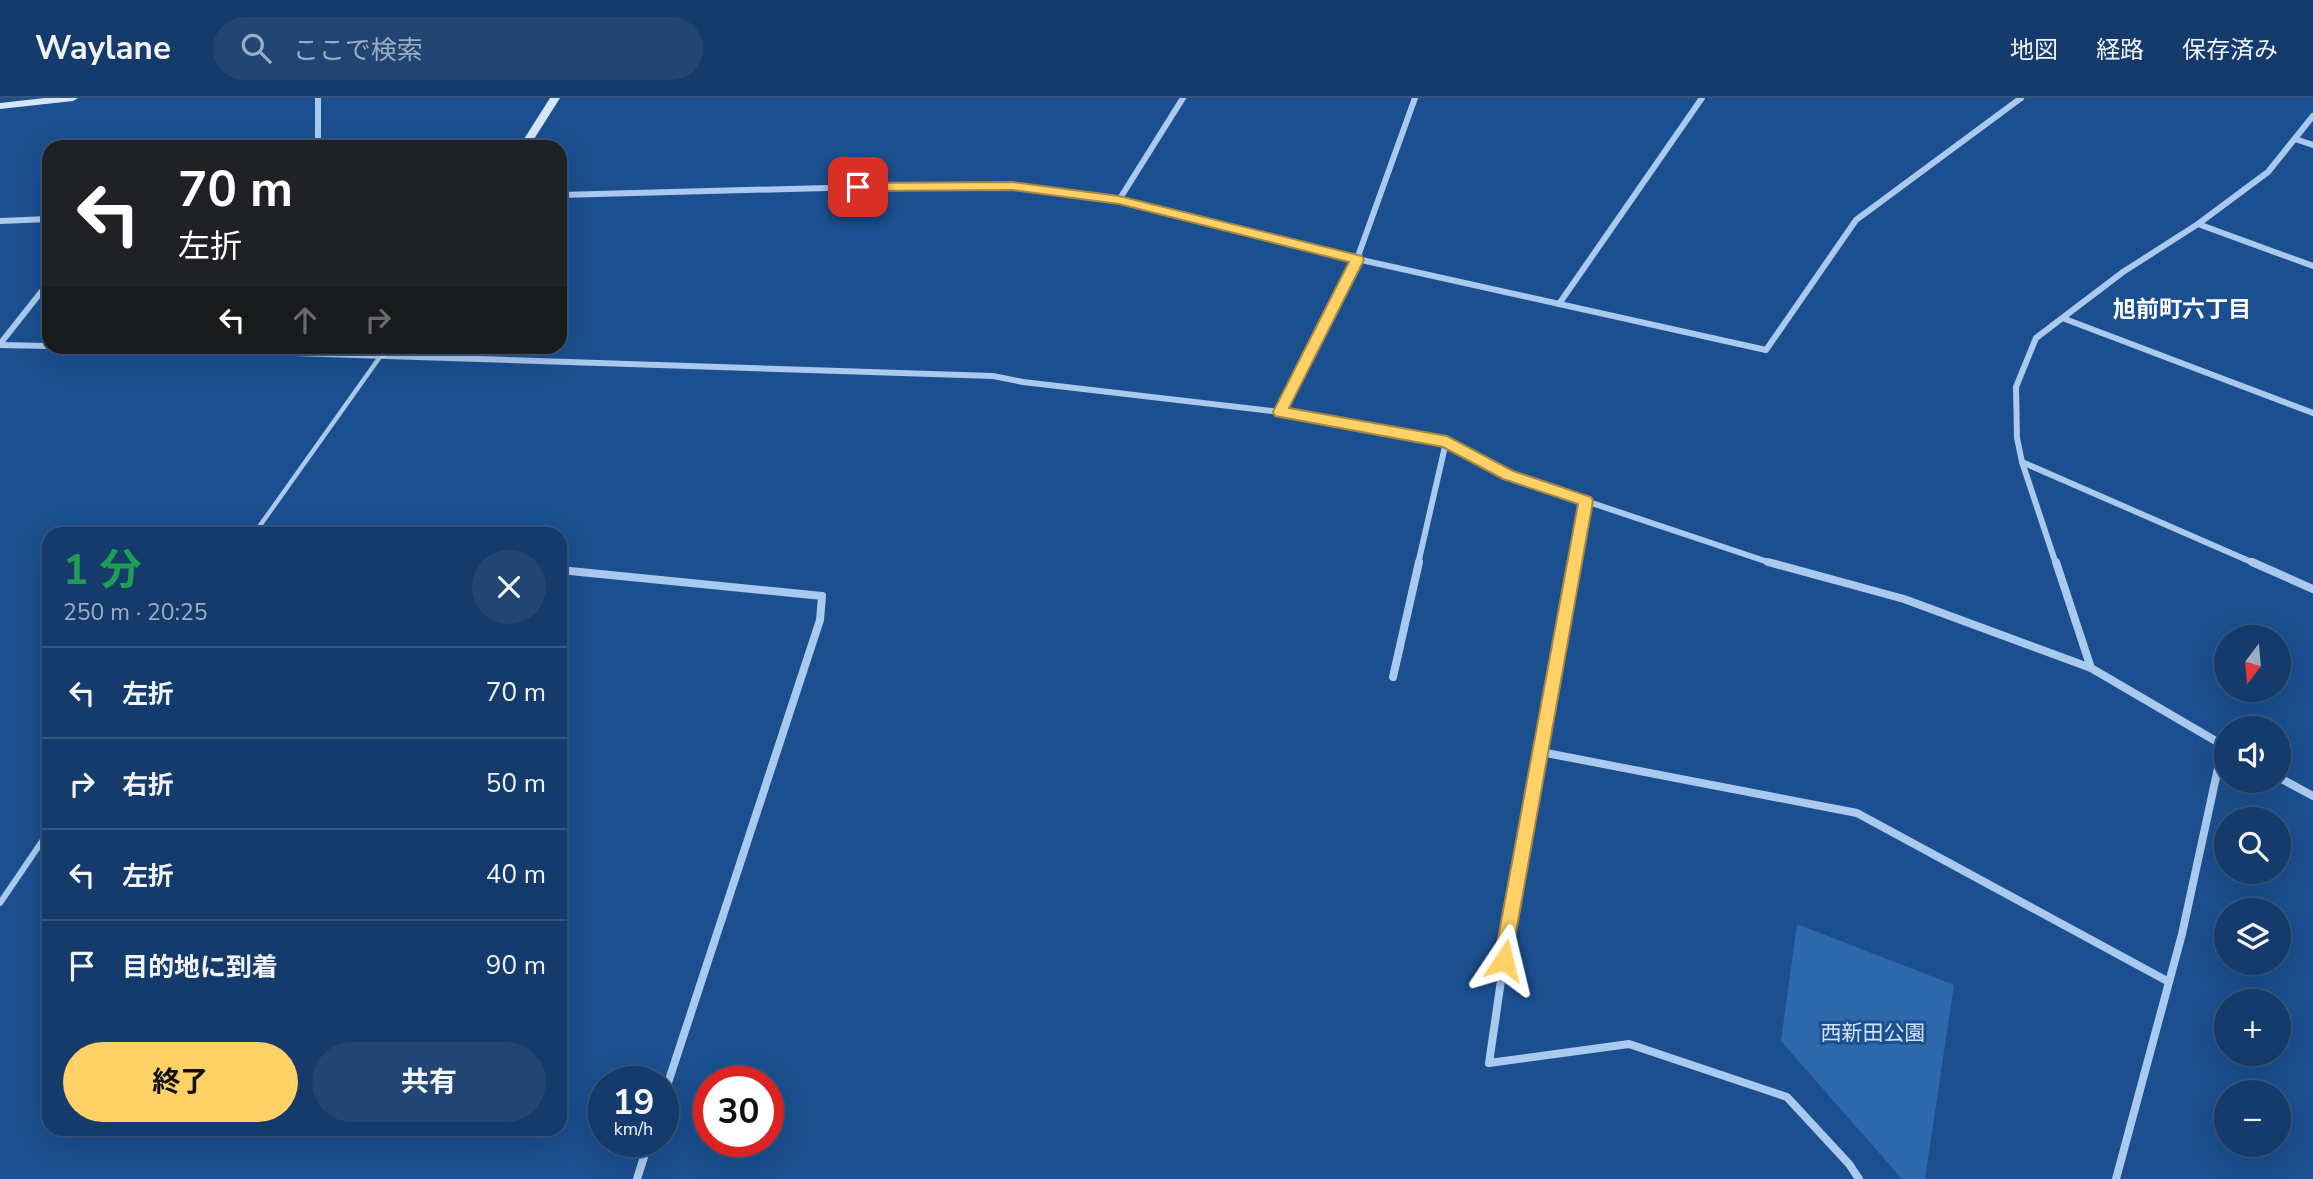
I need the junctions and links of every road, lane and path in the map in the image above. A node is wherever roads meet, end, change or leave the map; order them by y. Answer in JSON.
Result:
{"nodes":[{"id":1,"x":73,"y":98,"type":"edge"},
{"id":2,"x":318,"y":98,"type":"edge"},
{"id":3,"x":555,"y":98,"type":"edge"},
{"id":4,"x":1183,"y":98,"type":"edge"},
{"id":5,"x":1415,"y":98,"type":"edge"},
{"id":6,"x":1702,"y":98,"type":"edge"},
{"id":7,"x":2021,"y":98,"type":"edge"},
{"id":8,"x":0,"y":106,"type":"edge"},
{"id":9,"x":2313,"y":116,"type":"edge"},
{"id":10,"x":2295,"y":139,"type":"junction"},
{"id":11,"x":318,"y":140,"type":"edge"},
{"id":12,"x":528,"y":140,"type":"edge"},
{"id":13,"x":2313,"y":145,"type":"edge"},
{"id":14,"x":567,"y":195,"type":"edge"},
{"id":15,"x":1119,"y":200,"type":"junction"},
{"id":16,"x":42,"y":219,"type":"edge"},
{"id":17,"x":0,"y":220,"type":"edge"},
{"id":18,"x":2198,"y":224,"type":"junction"},
{"id":19,"x":1357,"y":260,"type":"junction"},
{"id":20,"x":2313,"y":266,"type":"edge"},
{"id":21,"x":42,"y":291,"type":"edge"},
{"id":22,"x":1559,"y":304,"type":"junction"},
{"id":23,"x":2065,"y":319,"type":"junction"},
{"id":24,"x":0,"y":344,"type":"edge"},
{"id":25,"x":42,"y":346,"type":"edge"},
{"id":26,"x":382,"y":354,"type":"edge"},
{"id":27,"x":479,"y":354,"type":"edge"},
{"id":28,"x":1280,"y":412,"type":"junction"},
{"id":29,"x":2313,"y":413,"type":"edge"},
{"id":30,"x":1447,"y":442,"type":"junction"},
{"id":31,"x":2022,"y":462,"type":"junction"},
{"id":32,"x":1586,"y":501,"type":"junction"},
{"id":33,"x":259,"y":527,"type":"edge"},
{"id":34,"x":567,"y":571,"type":"edge"},
{"id":35,"x":2313,"y":589,"type":"edge"},
{"id":36,"x":2091,"y":668,"type":"junction"},
{"id":37,"x":1393,"y":677,"type":"dead end"},
{"id":38,"x":2214,"y":740,"type":"edge"},
{"id":39,"x":1541,"y":752,"type":"junction"},
{"id":40,"x":2291,"y":784,"type":"edge"},
{"id":41,"x":2214,"y":789,"type":"edge"},
{"id":42,"x":2313,"y":796,"type":"edge"},
{"id":43,"x":42,"y":841,"type":"edge"},
{"id":44,"x":0,"y":902,"type":"edge"},
{"id":45,"x":2169,"y":982,"type":"junction"},
{"id":46,"x":674,"y":1066,"type":"edge"},
{"id":47,"x":644,"y":1157,"type":"edge"},
{"id":48,"x":637,"y":1179,"type":"edge"},
{"id":49,"x":1859,"y":1179,"type":"edge"},
{"id":50,"x":2116,"y":1179,"type":"edge"}],
"edges":[{"from":1,"to":8,"type":"street"},
{"from":2,"to":11,"type":"street"},
{"from":3,"to":12,"type":"street"},
{"from":4,"to":15,"type":"street"},
{"from":5,"to":19,"type":"street"},
{"from":6,"to":22,"type":"street"},
{"from":7,"to":22,"type":"street"},
{"from":9,"to":10,"type":"street"},
{"from":10,"to":13,"type":"street"},
{"from":10,"to":18,"type":"street"},
{"from":14,"to":15,"type":"street"},
{"from":15,"to":19,"type":"street"},
{"from":16,"to":17,"type":"street"},
{"from":18,"to":20,"type":"street"},
{"from":18,"to":23,"type":"street"},
{"from":19,"to":22,"type":"street"},
{"from":19,"to":28,"type":"street"},
{"from":21,"to":24,"type":"street"},
{"from":23,"to":29,"type":"street"},
{"from":23,"to":31,"type":"street"},
{"from":24,"to":25,"type":"street"},
{"from":26,"to":33,"type":"lane"},
{"from":27,"to":28,"type":"street"},
{"from":28,"to":30,"type":"street"},
{"from":30,"to":32,"type":"street"},
{"from":30,"to":37,"type":"street"},
{"from":31,"to":35,"type":"street"},
{"from":31,"to":36,"type":"street"},
{"from":32,"to":36,"type":"street"},
{"from":32,"to":39,"type":"street"},
{"from":34,"to":46,"type":"street"},
{"from":36,"to":38,"type":"street"},
{"from":39,"to":45,"type":"street"},
{"from":39,"to":49,"type":"street"},
{"from":40,"to":42,"type":"street"},
{"from":41,"to":45,"type":"street"},
{"from":43,"to":44,"type":"lane"},
{"from":45,"to":50,"type":"street"},
{"from":47,"to":48,"type":"street"}]}
